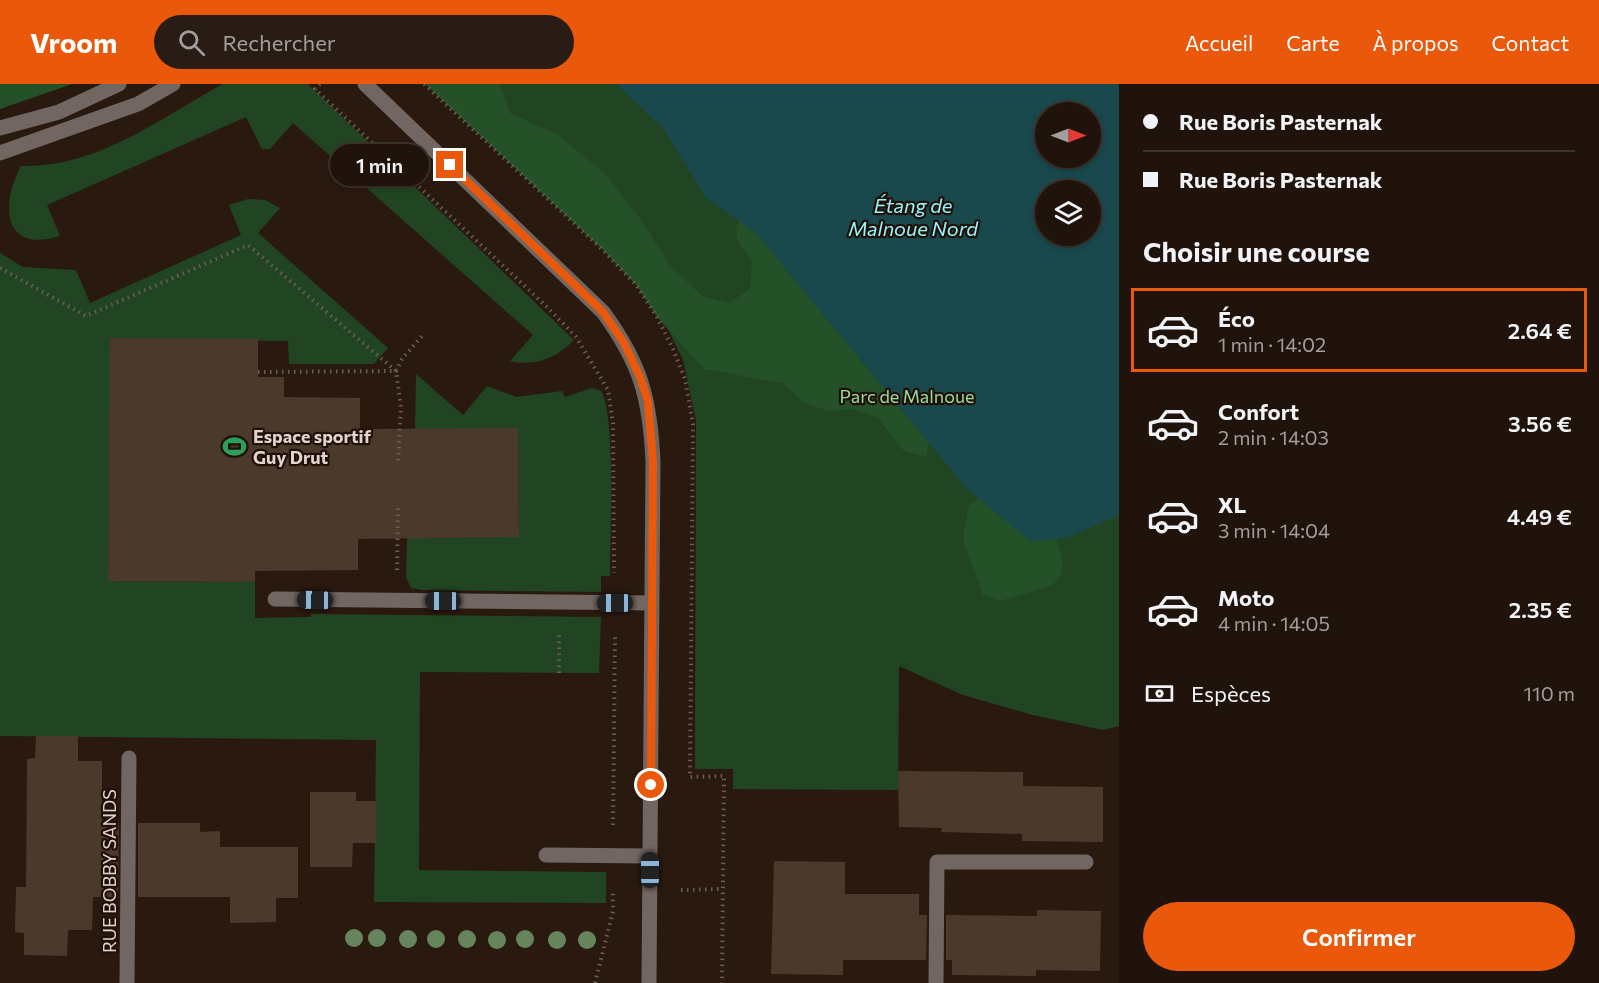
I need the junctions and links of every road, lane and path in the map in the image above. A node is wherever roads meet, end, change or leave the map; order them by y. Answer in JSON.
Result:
{"nodes":[{"id":1,"x":119,"y":84,"type":"edge"},
{"id":2,"x":173,"y":84,"type":"edge"},
{"id":3,"x":320,"y":84,"type":"edge"},
{"id":4,"x":365,"y":84,"type":"edge"},
{"id":5,"x":0,"y":128,"type":"edge"},
{"id":6,"x":0,"y":153,"type":"edge"},
{"id":7,"x":0,"y":268,"type":"edge"},
{"id":8,"x":422,"y":336,"type":"dead end"},
{"id":9,"x":396,"y":371,"type":"junction"},
{"id":10,"x":258,"y":372,"type":"dead end"},
{"id":11,"x":398,"y":462,"type":"dead end"},
{"id":12,"x":398,"y":506,"type":"dead end"},
{"id":13,"x":275,"y":599,"type":"dead end"},
{"id":14,"x":396,"y":601,"type":"junction"},
{"id":15,"x":560,"y":602,"type":"junction"},
{"id":16,"x":615,"y":603,"type":"junction"},
{"id":17,"x":652,"y":603,"type":"junction"},
{"id":18,"x":559,"y":673,"type":"dead end"},
{"id":19,"x":129,"y":758,"type":"dead end"},
{"id":20,"x":546,"y":855,"type":"dead end"},
{"id":21,"x":613,"y":856,"type":"junction"},
{"id":22,"x":650,"y":856,"type":"junction"},
{"id":23,"x":1086,"y":862,"type":"dead end"},
{"id":24,"x":722,"y":889,"type":"dead end"},
{"id":25,"x":613,"y":890,"type":"junction"},
{"id":26,"x":649,"y":890,"type":"junction"},
{"id":27,"x":128,"y":983,"type":"edge"},
{"id":28,"x":595,"y":983,"type":"edge"},
{"id":29,"x":649,"y":983,"type":"edge"},
{"id":30,"x":936,"y":983,"type":"edge"}],
"edges":[{"from":1,"to":5,"type":"street"},
{"from":2,"to":6,"type":"street"},
{"from":3,"to":16,"type":"path"},
{"from":4,"to":17,"type":"street"},
{"from":7,"to":9,"type":"path"},
{"from":8,"to":9,"type":"path"},
{"from":9,"to":10,"type":"path"},
{"from":9,"to":11,"type":"path"},
{"from":12,"to":14,"type":"path"},
{"from":13,"to":14,"type":"street"},
{"from":14,"to":15,"type":"street"},
{"from":15,"to":16,"type":"street"},
{"from":15,"to":18,"type":"path"},
{"from":16,"to":17,"type":"street"},
{"from":16,"to":21,"type":"path"},
{"from":17,"to":22,"type":"street"},
{"from":19,"to":27,"type":"street","name":"RUE BOBBY SANDS"},
{"from":20,"to":21,"type":"street"},
{"from":21,"to":22,"type":"street"},
{"from":21,"to":25,"type":"path"},
{"from":22,"to":26,"type":"street"},
{"from":23,"to":30,"type":"street"},
{"from":24,"to":26,"type":"path"},
{"from":25,"to":26,"type":"path"},
{"from":25,"to":28,"type":"path"},
{"from":26,"to":29,"type":"street"}]}
